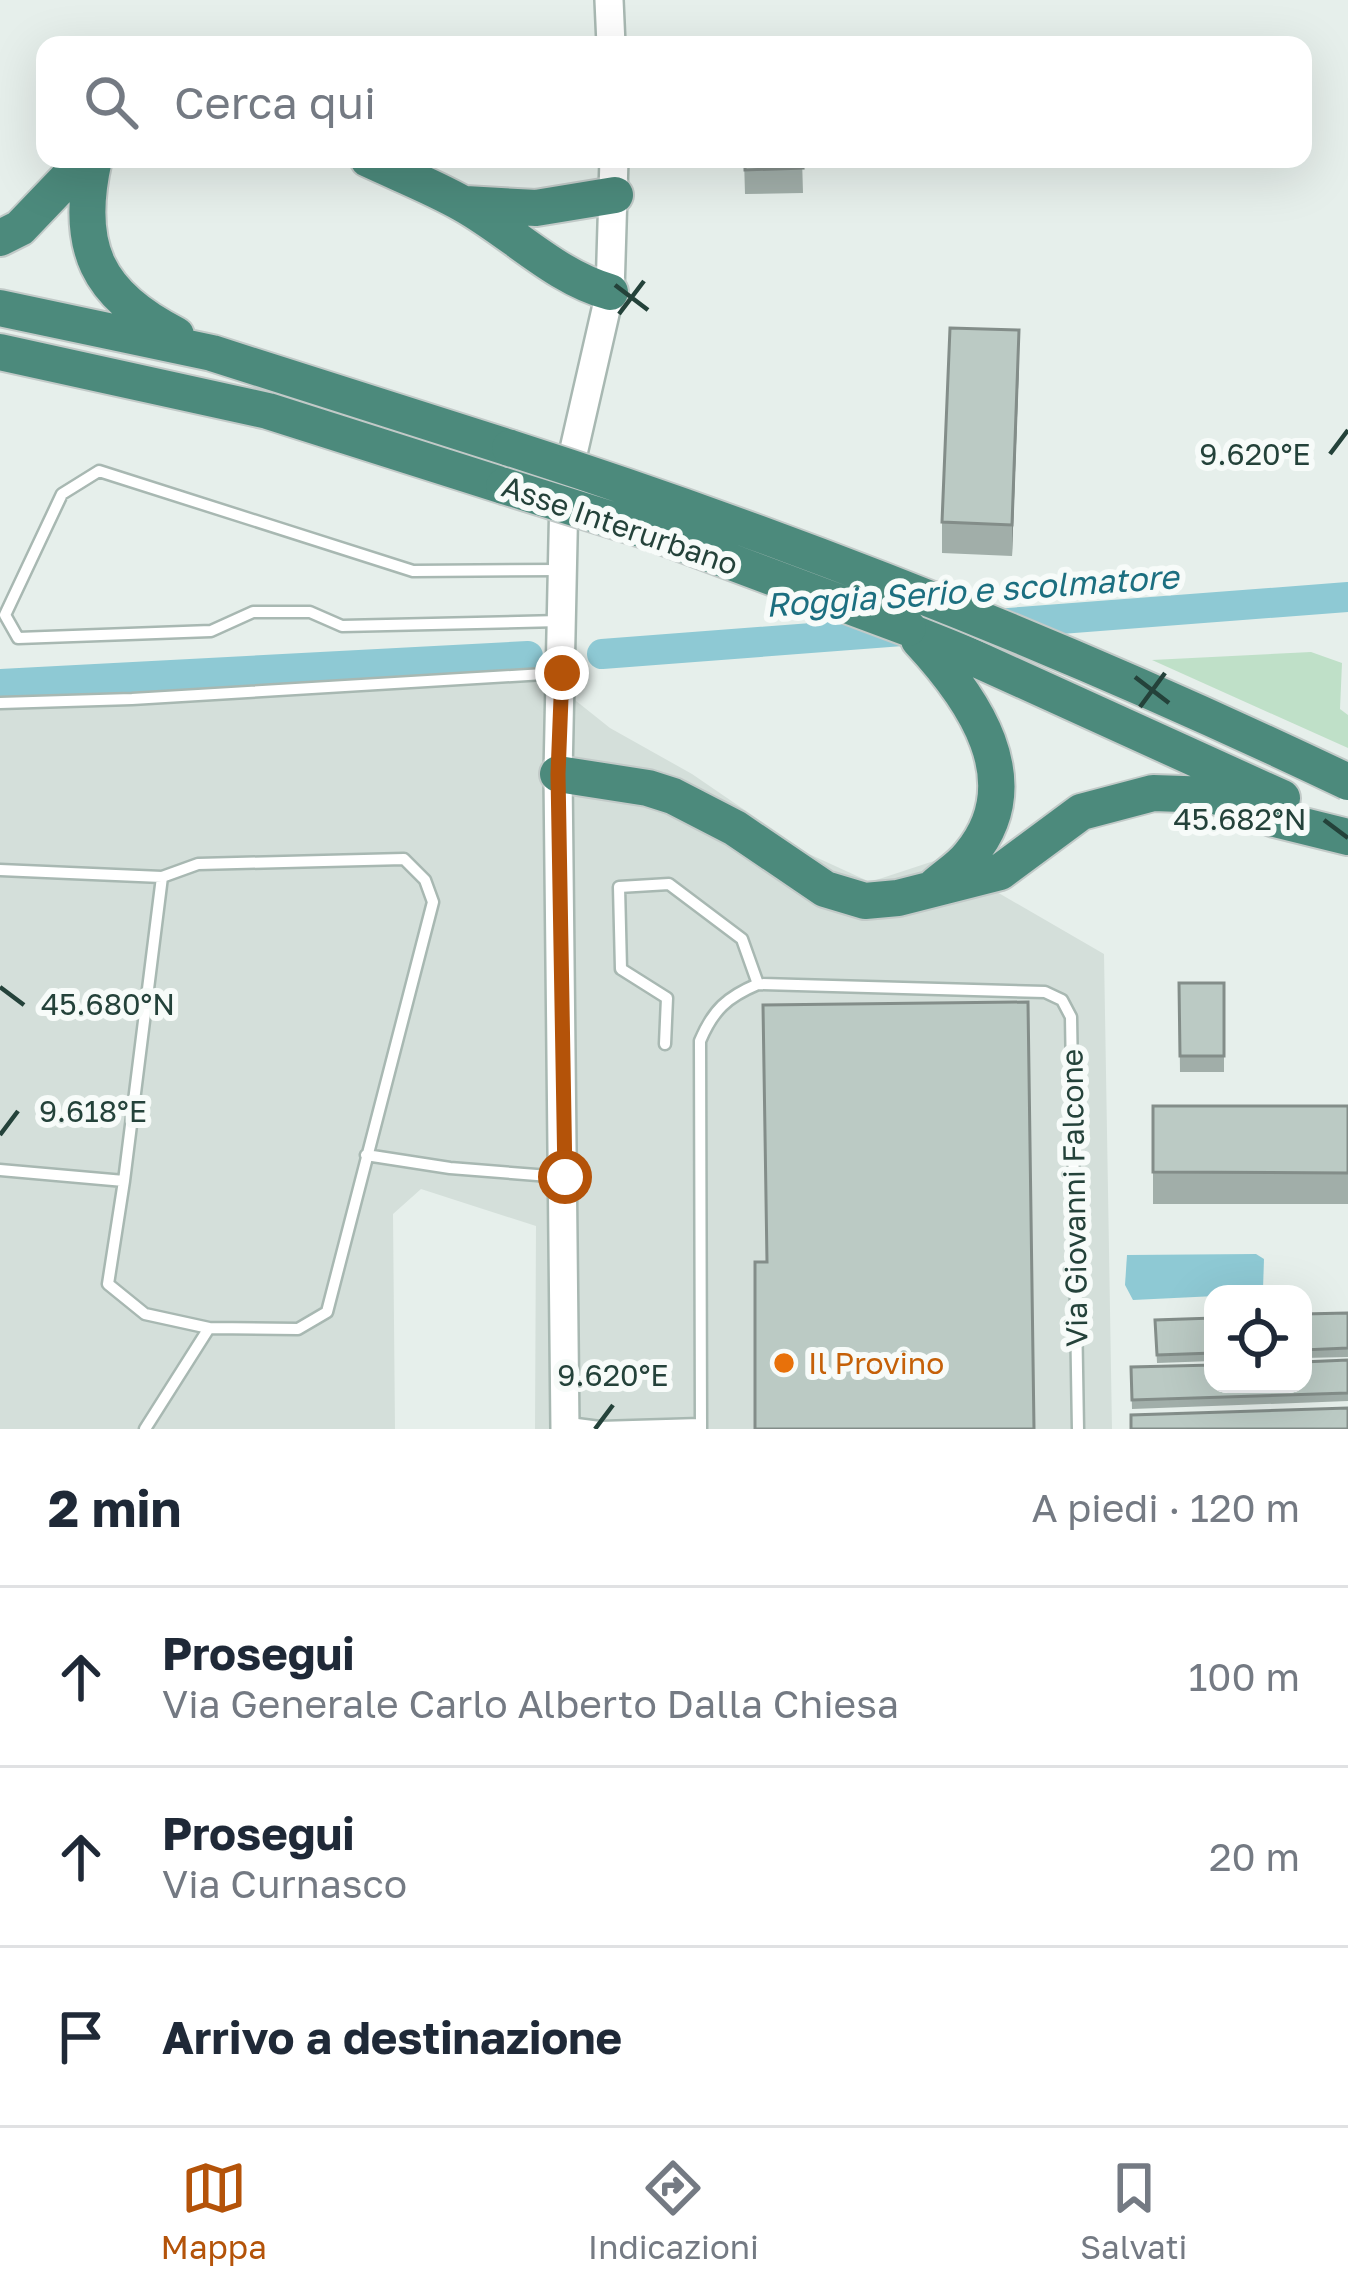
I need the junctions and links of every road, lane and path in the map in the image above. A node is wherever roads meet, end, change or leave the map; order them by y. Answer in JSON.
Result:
{"nodes":[{"id":1,"x":609,"y":0,"type":"edge"},
{"id":2,"x":611,"y":36,"type":"edge"},
{"id":3,"x":81,"y":168,"type":"edge"},
{"id":4,"x":90,"y":168,"type":"edge"},
{"id":5,"x":387,"y":168,"type":"edge"},
{"id":6,"x":615,"y":177,"type":"edge"},
{"id":7,"x":462,"y":203,"type":"junction"},
{"id":8,"x":0,"y":238,"type":"edge"},
{"id":9,"x":610,"y":292,"type":"junction"},
{"id":10,"x":0,"y":308,"type":"edge"},
{"id":11,"x":0,"y":352,"type":"edge"},
{"id":12,"x":212,"y":353,"type":"junction"},
{"id":13,"x":562,"y":570,"type":"junction"},
{"id":14,"x":563,"y":621,"type":"junction"},
{"id":15,"x":908,"y":628,"type":"junction"},
{"id":16,"x":562,"y":673,"type":"junction"},
{"id":17,"x":0,"y":703,"type":"edge"},
{"id":18,"x":558,"y":774,"type":"junction"},
{"id":19,"x":1348,"y":782,"type":"edge"},
{"id":20,"x":1348,"y":827,"type":"edge"},
{"id":21,"x":1348,"y":838,"type":"edge"},
{"id":22,"x":0,"y":870,"type":"edge"},
{"id":23,"x":162,"y":877,"type":"junction"},
{"id":24,"x":932,"y":889,"type":"junction"},
{"id":25,"x":758,"y":984,"type":"junction"},
{"id":26,"x":665,"y":1044,"type":"dead end"},
{"id":27,"x":367,"y":1154,"type":"junction"},
{"id":28,"x":0,"y":1170,"type":"edge"},
{"id":29,"x":565,"y":1177,"type":"junction"},
{"id":30,"x":124,"y":1181,"type":"junction"},
{"id":31,"x":209,"y":1328,"type":"junction"},
{"id":32,"x":565,"y":1426,"type":"edge"},
{"id":33,"x":700,"y":1426,"type":"edge"},
{"id":34,"x":145,"y":1429,"type":"edge"},
{"id":35,"x":1078,"y":1429,"type":"edge"}],
"edges":[{"from":1,"to":2,"type":"street"},
{"from":3,"to":8,"type":"highway"},
{"from":4,"to":12,"type":"highway"},
{"from":5,"to":7,"type":"highway"},
{"from":6,"to":7,"type":"highway"},
{"from":6,"to":9,"type":"street"},
{"from":7,"to":9,"type":"highway"},
{"from":9,"to":13,"type":"street"},
{"from":10,"to":12,"type":"highway","name":"Asse Interurbano"},
{"from":11,"to":15,"type":"highway","name":"Asse Interurbano","bridge":true},
{"from":12,"to":19,"type":"highway","name":"Asse Interurbano","bridge":true},
{"from":13,"to":14,"type":"street"},
{"from":13,"to":14,"type":"lane"},
{"from":14,"to":16,"type":"street"},
{"from":15,"to":20,"type":"highway","name":"Asse Interurbano"},
{"from":15,"to":24,"type":"highway"},
{"from":16,"to":17,"type":"lane"},
{"from":16,"to":18,"type":"street"},
{"from":18,"to":24,"type":"highway"},
{"from":18,"to":29,"type":"street"},
{"from":21,"to":24,"type":"highway"},
{"from":22,"to":23,"type":"lane"},
{"from":23,"to":27,"type":"lane"},
{"from":23,"to":30,"type":"lane"},
{"from":25,"to":26,"type":"lane"},
{"from":25,"to":33,"type":"lane"},
{"from":25,"to":35,"type":"lane","name":"Via Giovanni Falcone"},
{"from":27,"to":29,"type":"lane"},
{"from":27,"to":31,"type":"lane"},
{"from":28,"to":30,"type":"lane"},
{"from":29,"to":32,"type":"street"},
{"from":30,"to":31,"type":"lane"},
{"from":31,"to":34,"type":"lane"},
{"from":32,"to":33,"type":"lane"}]}
